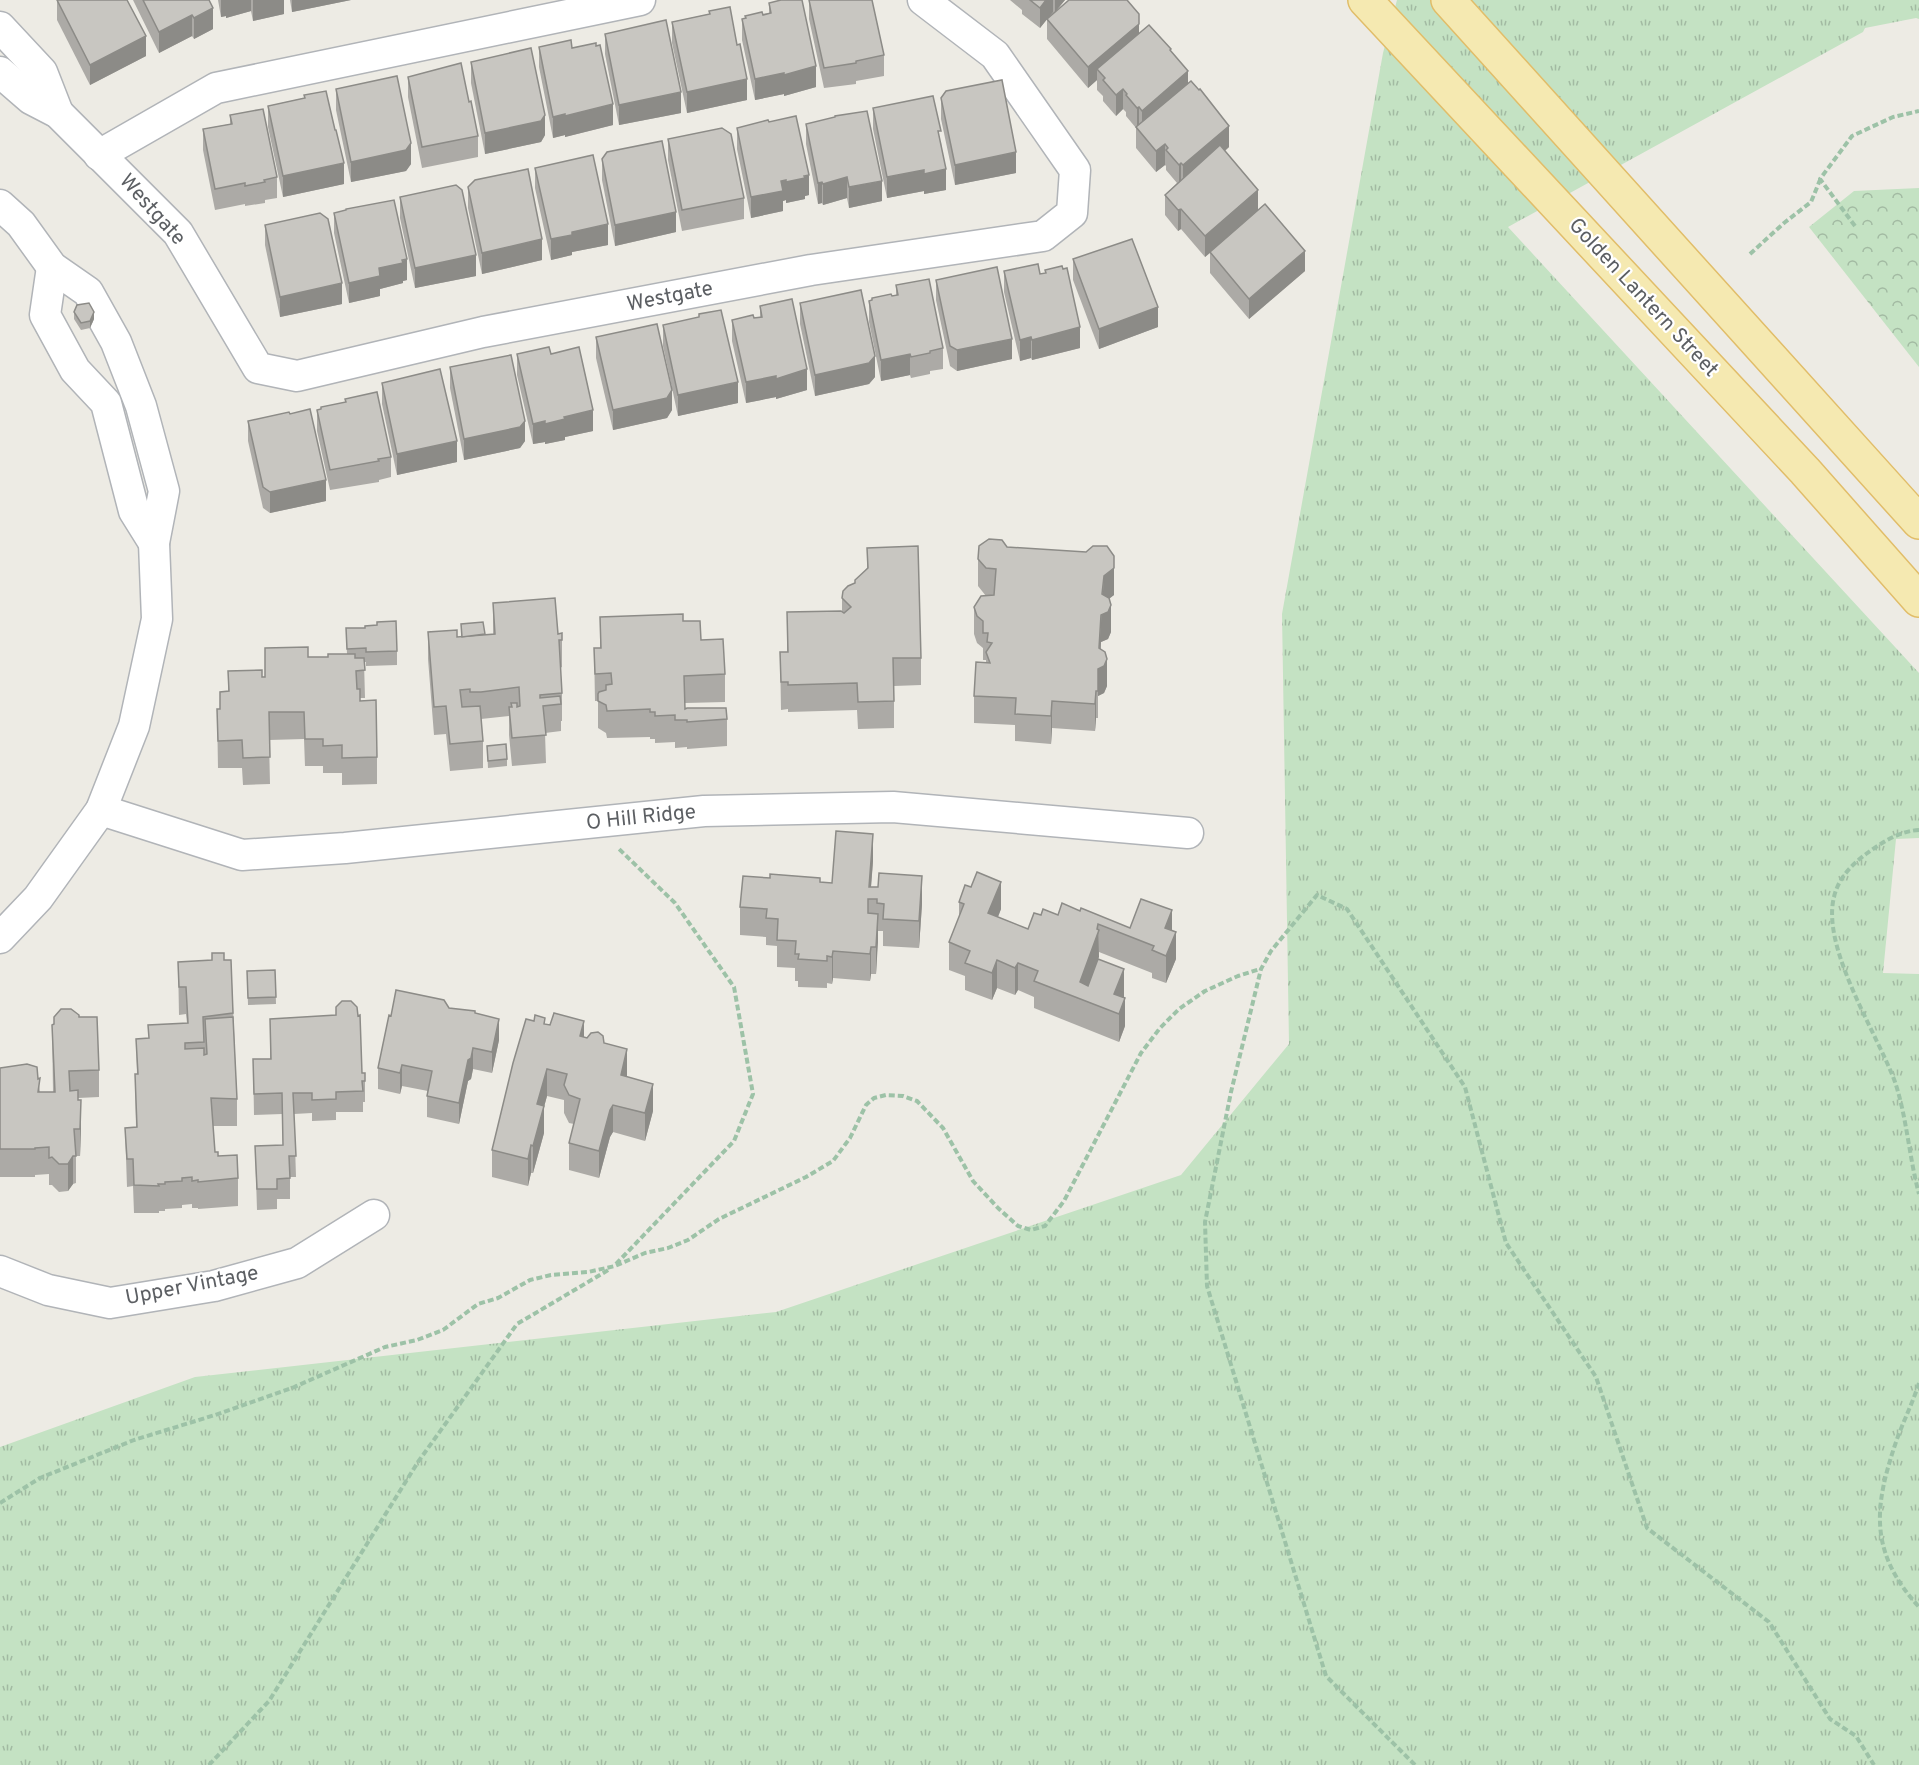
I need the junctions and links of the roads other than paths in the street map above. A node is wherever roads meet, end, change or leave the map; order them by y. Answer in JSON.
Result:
{"nodes":[{"id":1,"x":640,"y":0,"type":"edge"},
{"id":2,"x":923,"y":0,"type":"edge"},
{"id":3,"x":1365,"y":0,"type":"edge"},
{"id":4,"x":1448,"y":0,"type":"edge"},
{"id":5,"x":4,"y":39,"type":"edge"},
{"id":6,"x":0,"y":72,"type":"edge"},
{"id":7,"x":58,"y":113,"type":"junction"},
{"id":8,"x":99,"y":155,"type":"junction"},
{"id":9,"x":0,"y":205,"type":"edge"},
{"id":10,"x":52,"y":267,"type":"junction"},
{"id":11,"x":1919,"y":522,"type":"edge"},
{"id":12,"x":154,"y":543,"type":"junction"},
{"id":13,"x":1919,"y":600,"type":"edge"},
{"id":14,"x":101,"y":810,"type":"junction"},
{"id":15,"x":1188,"y":833,"type":"dead end"},
{"id":16,"x":0,"y":938,"type":"edge"},
{"id":17,"x":374,"y":1215,"type":"dead end"},
{"id":18,"x":0,"y":1271,"type":"edge"}],
"edges":[{"from":1,"to":8,"type":"street","name":"Westgate"},
{"from":2,"to":8,"type":"street","name":"Westgate"},
{"from":3,"to":13,"type":"main road","name":"Golden Lantern Street"},
{"from":4,"to":11,"type":"main road"},
{"from":5,"to":7,"type":"street","name":"Westgate"},
{"from":6,"to":7,"type":"street","name":"Westgate"},
{"from":7,"to":8,"type":"street","name":"Westgate"},
{"from":9,"to":10,"type":"street"},
{"from":10,"to":12,"type":"street"},
{"from":10,"to":12,"type":"street"},
{"from":12,"to":14,"type":"street"},
{"from":14,"to":15,"type":"street","name":"O Hill Ridge"},
{"from":14,"to":16,"type":"street"},
{"from":17,"to":18,"type":"street","name":"Upper Vintage"}]}
